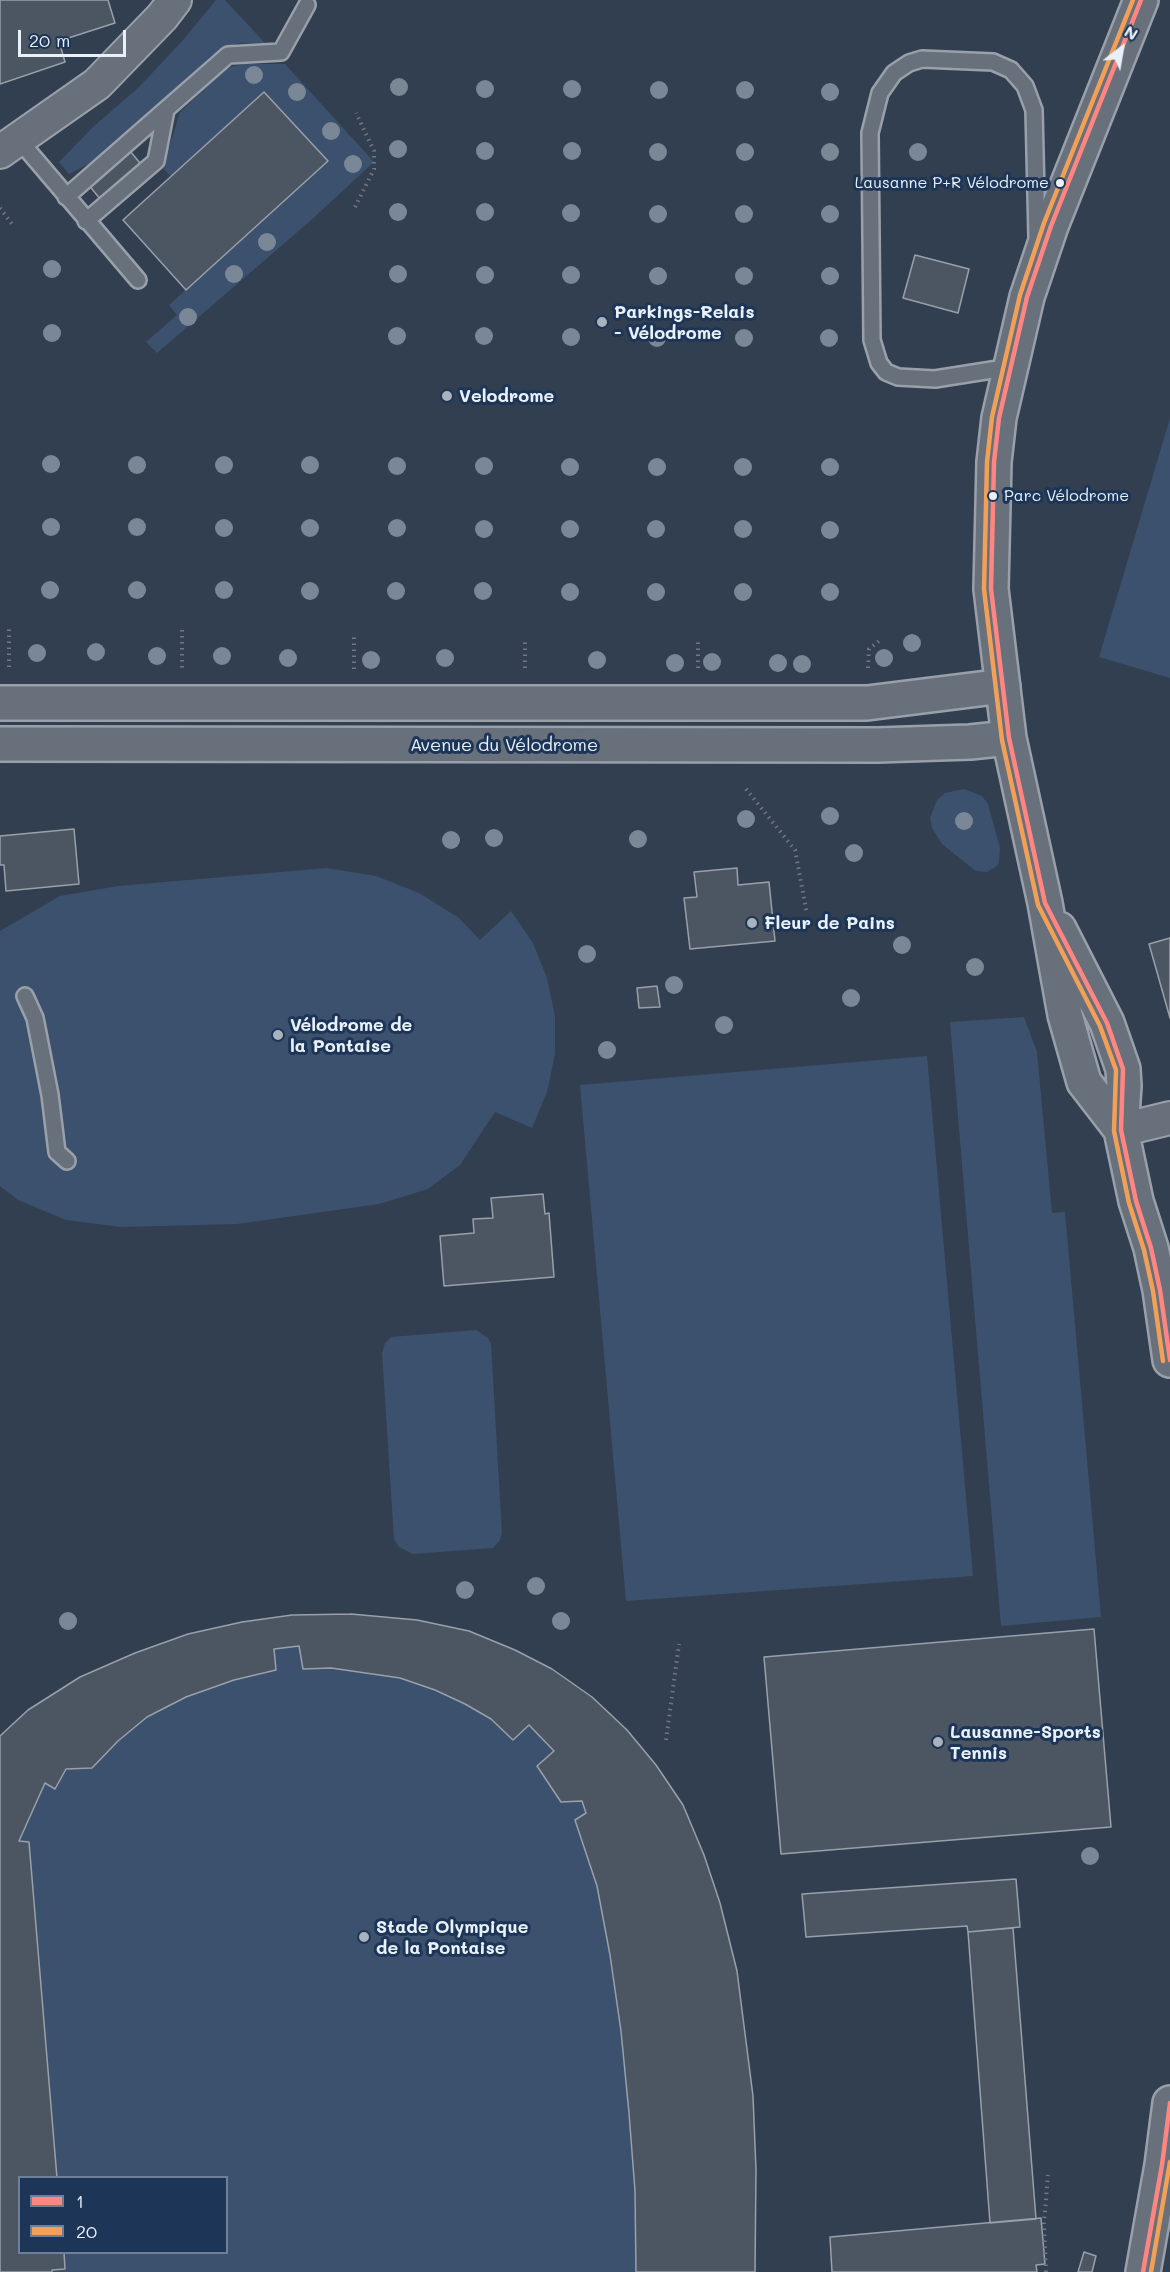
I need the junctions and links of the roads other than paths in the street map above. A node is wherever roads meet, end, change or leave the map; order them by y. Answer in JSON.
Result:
{"nodes":[{"id":1,"x":175,"y":0,"type":"edge"},
{"id":2,"x":1141,"y":0,"type":"edge"},
{"id":3,"x":307,"y":5,"type":"dead end"},
{"id":4,"x":166,"y":110,"type":"junction"},
{"id":5,"x":9,"y":146,"type":"edge"},
{"id":6,"x":66,"y":197,"type":"junction"},
{"id":7,"x":86,"y":221,"type":"junction"},
{"id":8,"x":1038,"y":266,"type":"junction"},
{"id":9,"x":138,"y":280,"type":"dead end"},
{"id":10,"x":1011,"y":367,"type":"junction"},
{"id":11,"x":1003,"y":686,"type":"junction"},
{"id":12,"x":0,"y":703,"type":"edge"},
{"id":13,"x":1009,"y":738,"type":"junction"},
{"id":14,"x":0,"y":744,"type":"edge"},
{"id":15,"x":25,"y":996,"type":"dead end"},
{"id":16,"x":1170,"y":1118,"type":"edge"},
{"id":17,"x":1121,"y":1130,"type":"junction"},
{"id":18,"x":67,"y":1161,"type":"dead end"},
{"id":19,"x":1170,"y":1360,"type":"edge"},
{"id":20,"x":1170,"y":2103,"type":"edge"},
{"id":21,"x":1143,"y":2272,"type":"edge"}],
"edges":[{"from":1,"to":5,"type":"street"},
{"from":2,"to":8,"type":"street"},
{"from":3,"to":4,"type":"lane"},
{"from":4,"to":6,"type":"lane"},
{"from":4,"to":7,"type":"lane"},
{"from":5,"to":6,"type":"lane"},
{"from":6,"to":7,"type":"lane"},
{"from":7,"to":9,"type":"lane"},
{"from":8,"to":10,"type":"street"},
{"from":8,"to":10,"type":"lane"},
{"from":10,"to":11,"type":"street"},
{"from":11,"to":12,"type":"street"},
{"from":11,"to":13,"type":"street"},
{"from":13,"to":14,"type":"street","name":"Avenue du Vélodrome"},
{"from":13,"to":17,"type":"street"},
{"from":15,"to":18,"type":"lane"},
{"from":16,"to":17,"type":"street"},
{"from":17,"to":19,"type":"street"},
{"from":20,"to":21,"type":"street"}]}
